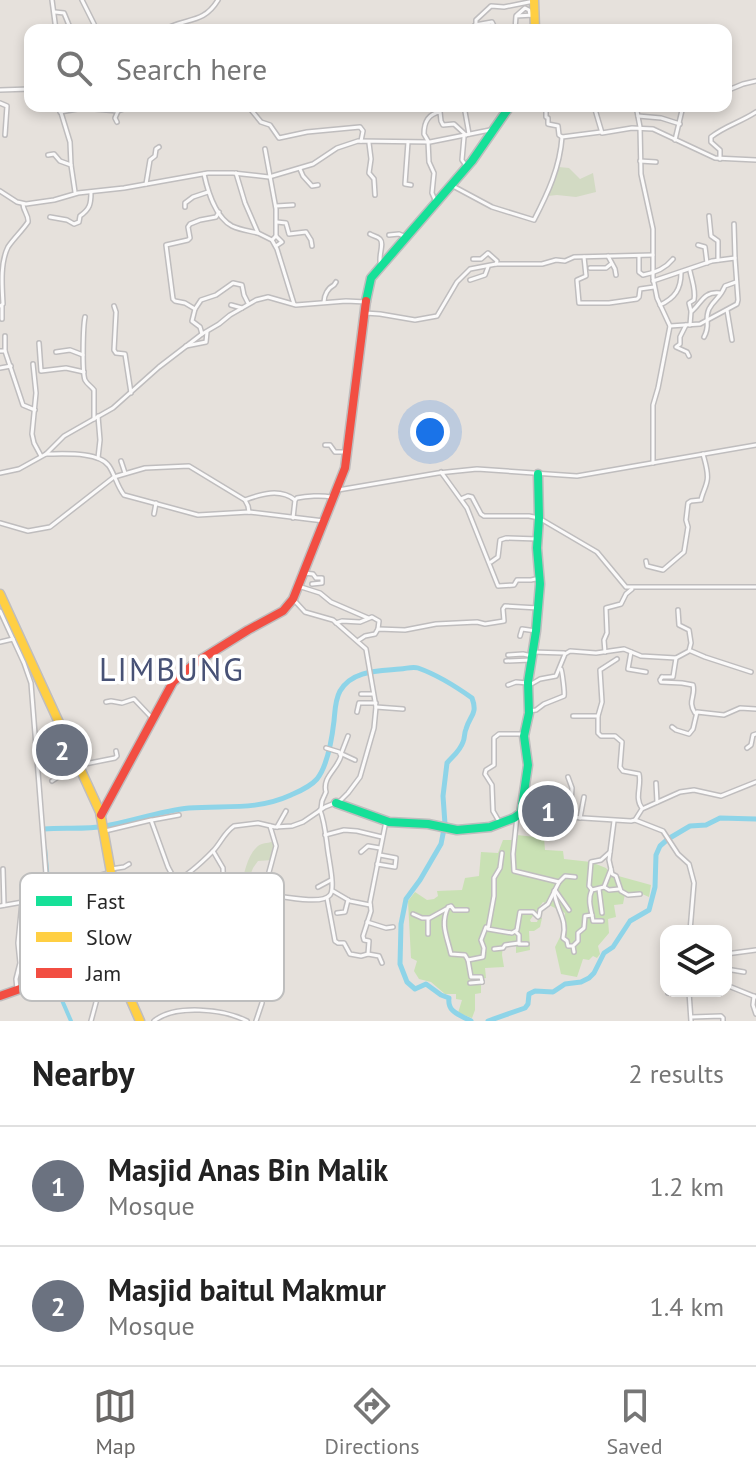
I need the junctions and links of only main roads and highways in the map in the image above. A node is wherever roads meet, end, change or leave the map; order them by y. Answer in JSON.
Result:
{"nodes":[{"id":1,"x":534,"y":1,"type":"edge"},
{"id":2,"x":534,"y":24,"type":"edge"},
{"id":3,"x":506,"y":112,"type":"edge"},
{"id":4,"x":538,"y":474,"type":"road end"},
{"id":5,"x":0,"y":594,"type":"edge"},
{"id":6,"x":336,"y":803,"type":"road end"},
{"id":7,"x":101,"y":815,"type":"junction"},
{"id":8,"x":112,"y":873,"type":"edge"},
{"id":9,"x":20,"y":989,"type":"edge"},
{"id":10,"x":0,"y":996,"type":"edge"},
{"id":11,"x":133,"y":1001,"type":"edge"},
{"id":12,"x":140,"y":1021,"type":"edge"}],
"edges":[{"from":1,"to":2,"type":"main road"},
{"from":3,"to":7,"type":"main road"},
{"from":4,"to":6,"type":"main road"},
{"from":5,"to":7,"type":"main road"},
{"from":7,"to":8,"type":"main road"},
{"from":9,"to":10,"type":"main road"},
{"from":11,"to":12,"type":"main road"}]}
